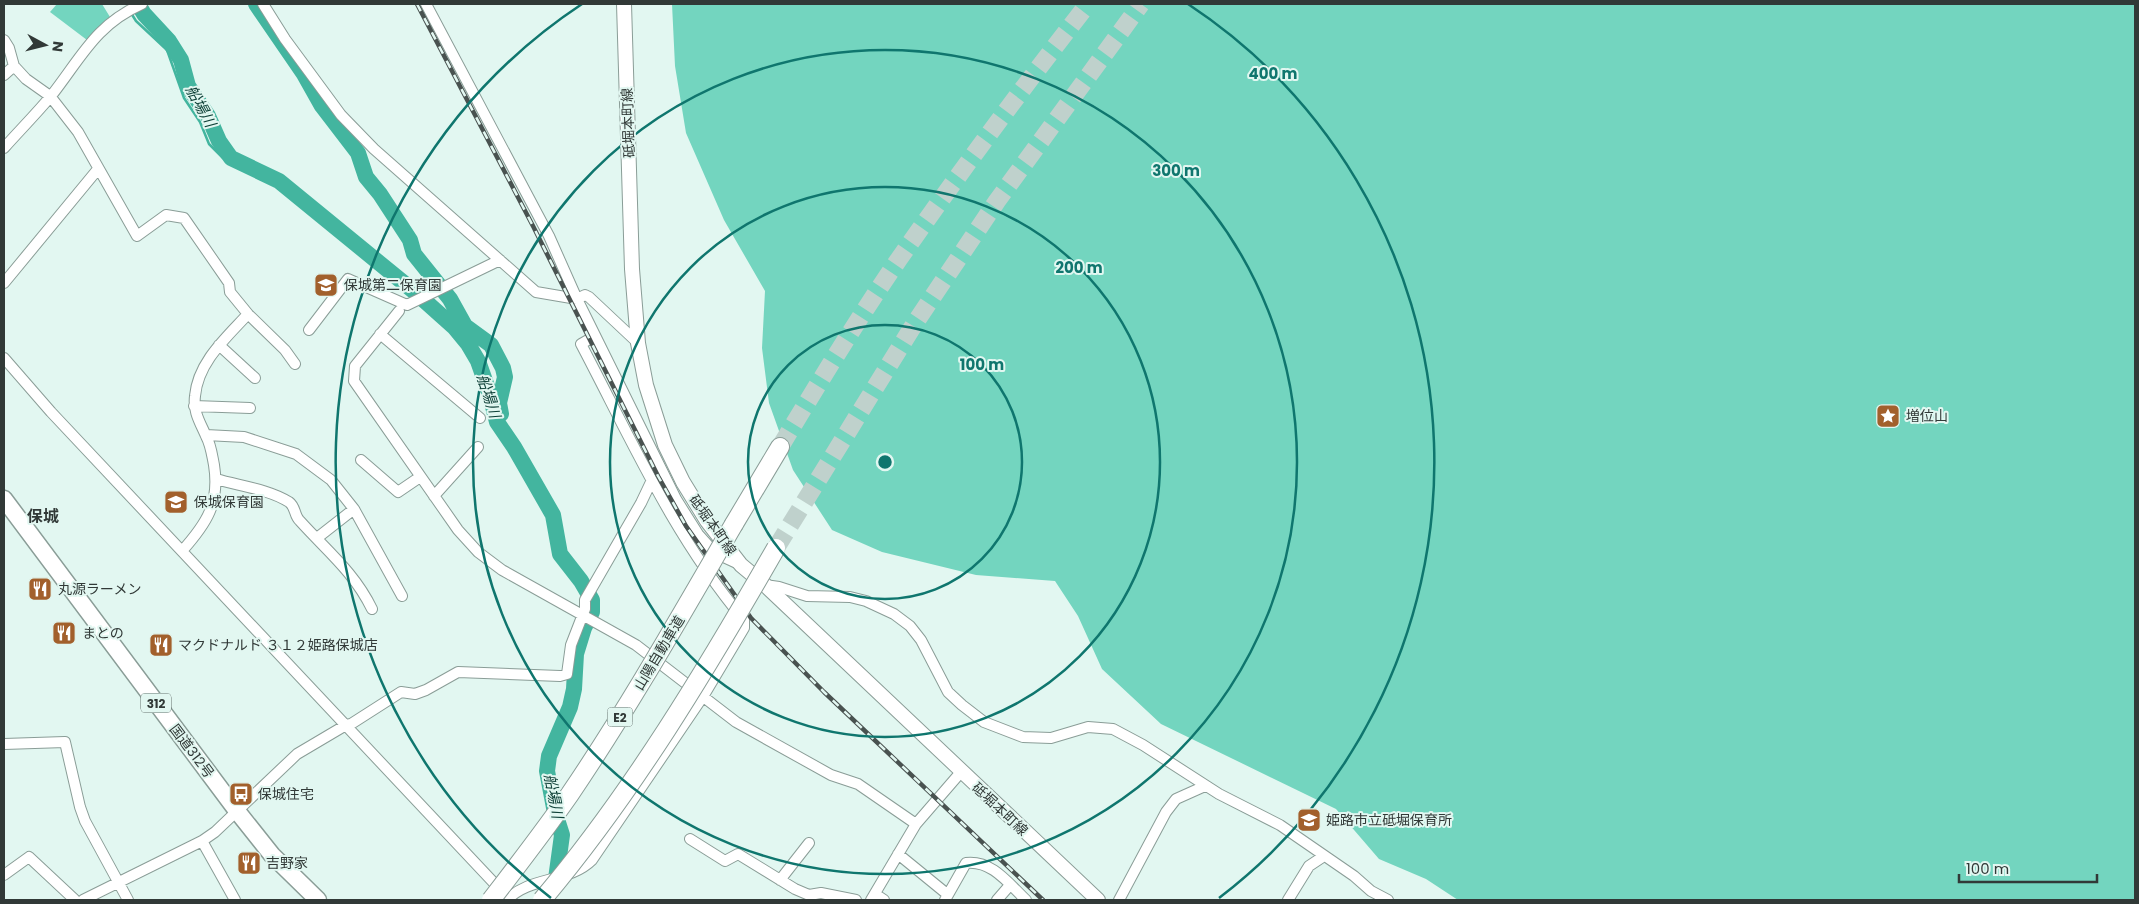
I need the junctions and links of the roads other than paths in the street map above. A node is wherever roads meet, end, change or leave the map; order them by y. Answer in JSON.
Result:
{"nodes":[{"id":1,"x":142,"y":4,"type":"edge"},
{"id":2,"x":263,"y":4,"type":"edge"},
{"id":3,"x":426,"y":4,"type":"edge"},
{"id":4,"x":624,"y":4,"type":"edge"},
{"id":5,"x":4,"y":40,"type":"edge"},
{"id":6,"x":14,"y":66,"type":"junction"},
{"id":7,"x":4,"y":75,"type":"edge"},
{"id":8,"x":50,"y":96,"type":"junction"},
{"id":9,"x":4,"y":148,"type":"edge"},
{"id":10,"x":98,"y":169,"type":"junction"},
{"id":11,"x":500,"y":260,"type":"junction"},
{"id":12,"x":4,"y":283,"type":"edge"},
{"id":13,"x":577,"y":298,"type":"junction"},
{"id":14,"x":403,"y":308,"type":"junction"},
{"id":15,"x":248,"y":314,"type":"junction"},
{"id":16,"x":309,"y":330,"type":"dead end"},
{"id":17,"x":380,"y":334,"type":"junction"},
{"id":18,"x":595,"y":336,"type":"junction"},
{"id":19,"x":638,"y":343,"type":"junction"},
{"id":20,"x":220,"y":345,"type":"junction"},
{"id":21,"x":4,"y":358,"type":"edge"},
{"id":22,"x":295,"y":364,"type":"dead end"},
{"id":23,"x":255,"y":378,"type":"dead end"},
{"id":24,"x":194,"y":406,"type":"junction"},
{"id":25,"x":250,"y":408,"type":"dead end"},
{"id":26,"x":480,"y":418,"type":"dead end"},
{"id":27,"x":206,"y":435,"type":"junction"},
{"id":28,"x":478,"y":447,"type":"dead end"},
{"id":29,"x":780,"y":447,"type":"tunnel mouth"},
{"id":30,"x":361,"y":460,"type":"dead end"},
{"id":31,"x":420,"y":477,"type":"junction"},
{"id":32,"x":216,"y":480,"type":"junction"},
{"id":33,"x":651,"y":482,"type":"junction"},
{"id":34,"x":434,"y":496,"type":"junction"},
{"id":35,"x":4,"y":499,"type":"edge"},
{"id":36,"x":354,"y":509,"type":"junction"},
{"id":37,"x":317,"y":538,"type":"junction"},
{"id":38,"x":776,"y":548,"type":"tunnel mouth"},
{"id":39,"x":182,"y":551,"type":"junction"},
{"id":40,"x":741,"y":566,"type":"junction"},
{"id":41,"x":765,"y":585,"type":"junction"},
{"id":42,"x":402,"y":596,"type":"dead end"},
{"id":43,"x":372,"y":609,"type":"dead end"},
{"id":44,"x":581,"y":615,"type":"junction"},
{"id":45,"x":704,"y":695,"type":"junction"},
{"id":46,"x":346,"y":725,"type":"junction"},
{"id":47,"x":4,"y":744,"type":"edge"},
{"id":48,"x":961,"y":772,"type":"junction"},
{"id":49,"x":1205,"y":786,"type":"junction"},
{"id":50,"x":236,"y":811,"type":"junction"},
{"id":51,"x":916,"y":824,"type":"junction"},
{"id":52,"x":690,"y":839,"type":"dead end"},
{"id":53,"x":202,"y":841,"type":"junction"},
{"id":54,"x":809,"y":843,"type":"dead end"},
{"id":55,"x":898,"y":854,"type":"junction"},
{"id":56,"x":1324,"y":856,"type":"junction"},
{"id":57,"x":4,"y":875,"type":"edge"},
{"id":58,"x":780,"y":880,"type":"junction"},
{"id":59,"x":118,"y":883,"type":"junction"},
{"id":60,"x":1010,"y":885,"type":"junction"},
{"id":61,"x":540,"y":892,"type":"edge"},
{"id":62,"x":873,"y":897,"type":"edge"},
{"id":63,"x":946,"y":897,"type":"edge"},
{"id":64,"x":75,"y":900,"type":"edge"},
{"id":65,"x":83,"y":900,"type":"edge"},
{"id":66,"x":128,"y":900,"type":"edge"},
{"id":67,"x":235,"y":900,"type":"edge"},
{"id":68,"x":318,"y":900,"type":"edge"},
{"id":69,"x":491,"y":900,"type":"edge"},
{"id":70,"x":509,"y":900,"type":"edge"},
{"id":71,"x":856,"y":900,"type":"edge"},
{"id":72,"x":884,"y":900,"type":"edge"},
{"id":73,"x":997,"y":900,"type":"edge"},
{"id":74,"x":1026,"y":900,"type":"edge"},
{"id":75,"x":1098,"y":900,"type":"edge"},
{"id":76,"x":1119,"y":900,"type":"edge"},
{"id":77,"x":1288,"y":900,"type":"edge"},
{"id":78,"x":1388,"y":900,"type":"edge"}],
"edges":[{"from":1,"to":8,"type":"street"},
{"from":2,"to":11,"type":"street"},
{"from":3,"to":13,"type":"street"},
{"from":4,"to":19,"type":"main road","name":"砥堀本町線"},
{"from":5,"to":6,"type":"street"},
{"from":6,"to":7,"type":"street"},
{"from":6,"to":8,"type":"street"},
{"from":8,"to":9,"type":"street"},
{"from":8,"to":10,"type":"street"},
{"from":10,"to":12,"type":"street"},
{"from":10,"to":15,"type":"street"},
{"from":11,"to":13,"type":"street"},
{"from":11,"to":14,"type":"street"},
{"from":13,"to":18,"type":"street"},
{"from":13,"to":19,"type":"street"},
{"from":14,"to":16,"type":"street"},
{"from":14,"to":17,"type":"street"},
{"from":15,"to":20,"type":"street"},
{"from":15,"to":22,"type":"street"},
{"from":17,"to":26,"type":"street"},
{"from":17,"to":31,"type":"street"},
{"from":18,"to":33,"type":"street"},
{"from":18,"to":40,"type":"street"},
{"from":19,"to":40,"type":"main road","name":"砥堀本町線"},
{"from":20,"to":23,"type":"street"},
{"from":20,"to":24,"type":"street"},
{"from":21,"to":39,"type":"street"},
{"from":24,"to":25,"type":"street"},
{"from":24,"to":27,"type":"street"},
{"from":27,"to":32,"type":"street"},
{"from":27,"to":36,"type":"street"},
{"from":28,"to":34,"type":"street"},
{"from":29,"to":69,"type":"highway","name":"山陽自動車道","number":"E2","bridge":true},
{"from":30,"to":31,"type":"street"},
{"from":31,"to":34,"type":"street"},
{"from":32,"to":37,"type":"street"},
{"from":32,"to":39,"type":"street"},
{"from":33,"to":44,"type":"street"},
{"from":33,"to":45,"type":"street"},
{"from":34,"to":44,"type":"street"},
{"from":35,"to":50,"type":"highway","name":"国道312号","number":"312"},
{"from":36,"to":37,"type":"street"},
{"from":36,"to":42,"type":"street"},
{"from":37,"to":43,"type":"street"},
{"from":38,"to":61,"type":"highway","bridge":true},
{"from":39,"to":46,"type":"street"},
{"from":40,"to":41,"type":"main road","name":"砥堀本町線"},
{"from":41,"to":48,"type":"main road","name":"砥堀本町線"},
{"from":41,"to":49,"type":"street"},
{"from":44,"to":45,"type":"street"},
{"from":44,"to":46,"type":"street"},
{"from":45,"to":51,"type":"street"},
{"from":45,"to":61,"type":"street","bridge":true},
{"from":46,"to":50,"type":"street"},
{"from":46,"to":70,"type":"street"},
{"from":47,"to":59,"type":"street"},
{"from":48,"to":51,"type":"street"},
{"from":48,"to":75,"type":"main road","name":"砥堀本町線"},
{"from":49,"to":56,"type":"street"},
{"from":49,"to":76,"type":"street"},
{"from":50,"to":53,"type":"street"},
{"from":50,"to":68,"type":"highway","name":"国道312号","number":"312"},
{"from":51,"to":55,"type":"street"},
{"from":52,"to":58,"type":"street"},
{"from":53,"to":59,"type":"street"},
{"from":53,"to":67,"type":"street"},
{"from":54,"to":58,"type":"street"},
{"from":55,"to":62,"type":"street"},
{"from":55,"to":63,"type":"street"},
{"from":56,"to":77,"type":"street"},
{"from":56,"to":78,"type":"street"},
{"from":57,"to":64,"type":"street"},
{"from":58,"to":71,"type":"street"},
{"from":59,"to":65,"type":"street"},
{"from":59,"to":66,"type":"street"},
{"from":60,"to":63,"type":"street"},
{"from":60,"to":73,"type":"street"},
{"from":60,"to":74,"type":"street"},
{"from":61,"to":70,"type":"street"},
{"from":62,"to":72,"type":"street"}]}
